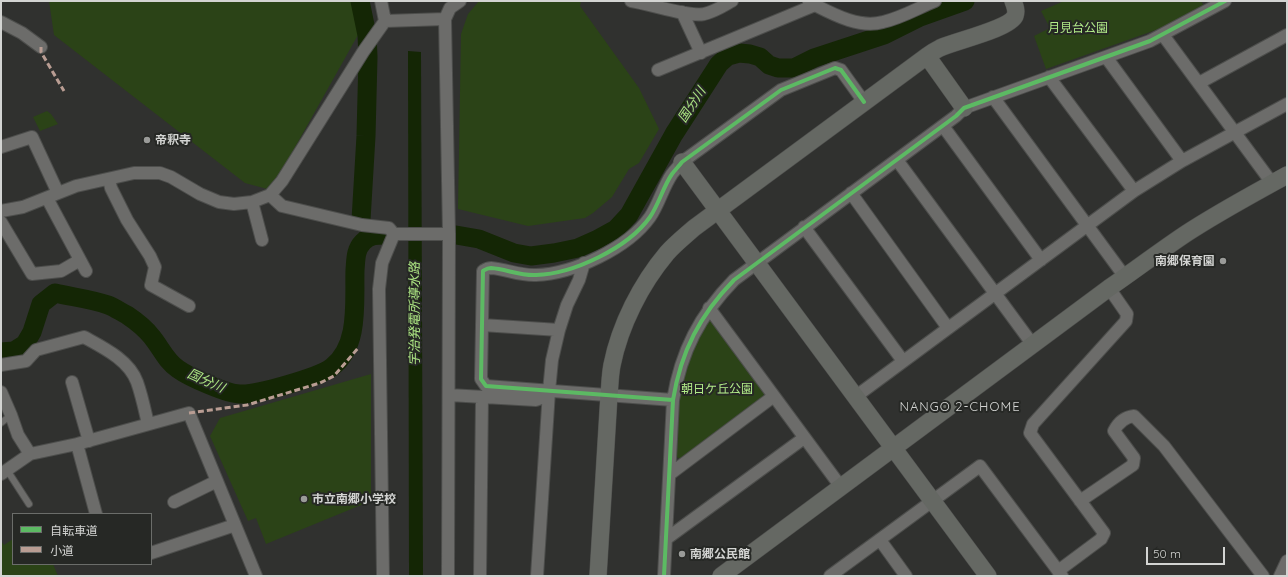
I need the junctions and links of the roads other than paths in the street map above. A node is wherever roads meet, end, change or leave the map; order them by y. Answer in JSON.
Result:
{"nodes":[{"id":1,"x":381,"y":1,"type":"edge"},
{"id":2,"x":460,"y":1,"type":"edge"},
{"id":3,"x":631,"y":1,"type":"edge"},
{"id":4,"x":732,"y":1,"type":"edge"},
{"id":5,"x":935,"y":1,"type":"edge"},
{"id":6,"x":1013,"y":1,"type":"edge"},
{"id":7,"x":1225,"y":1,"type":"edge"},
{"id":8,"x":811,"y":3,"type":"edge"},
{"id":9,"x":682,"y":12,"type":"junction"},
{"id":10,"x":445,"y":19,"type":"junction"},
{"id":11,"x":385,"y":21,"type":"junction"},
{"id":12,"x":1,"y":22,"type":"edge"},
{"id":13,"x":1163,"y":35,"type":"junction"},
{"id":14,"x":1287,"y":35,"type":"edge"},
{"id":15,"x":41,"y":48,"type":"dead end"},
{"id":16,"x":701,"y":53,"type":"junction"},
{"id":17,"x":927,"y":56,"type":"junction"},
{"id":18,"x":1106,"y":57,"type":"junction"},
{"id":19,"x":658,"y":70,"type":"dead end"},
{"id":20,"x":1049,"y":77,"type":"junction"},
{"id":21,"x":1199,"y":83,"type":"junction"},
{"id":22,"x":993,"y":97,"type":"junction"},
{"id":23,"x":864,"y":102,"type":"junction"},
{"id":24,"x":1287,"y":104,"type":"edge"},
{"id":25,"x":964,"y":108,"type":"junction"},
{"id":26,"x":943,"y":126,"type":"junction"},
{"id":27,"x":1235,"y":132,"type":"junction"},
{"id":28,"x":1,"y":147,"type":"edge"},
{"id":29,"x":897,"y":160,"type":"junction"},
{"id":30,"x":1182,"y":161,"type":"junction"},
{"id":31,"x":682,"y":162,"type":"junction"},
{"id":32,"x":1287,"y":175,"type":"edge"},
{"id":33,"x":109,"y":179,"type":"junction"},
{"id":34,"x":1272,"y":183,"type":"junction"},
{"id":35,"x":1134,"y":191,"type":"junction"},
{"id":36,"x":851,"y":194,"type":"junction"},
{"id":37,"x":270,"y":195,"type":"junction"},
{"id":38,"x":52,"y":196,"type":"junction"},
{"id":39,"x":252,"y":202,"type":"junction"},
{"id":40,"x":718,"y":210,"type":"junction"},
{"id":41,"x":1,"y":211,"type":"edge"},
{"id":42,"x":1,"y":222,"type":"edge"},
{"id":43,"x":1087,"y":225,"type":"junction"},
{"id":44,"x":804,"y":227,"type":"junction"},
{"id":45,"x":394,"y":234,"type":"junction"},
{"id":46,"x":449,"y":234,"type":"junction"},
{"id":47,"x":262,"y":240,"type":"dead end"},
{"id":48,"x":80,"y":260,"type":"junction"},
{"id":49,"x":1041,"y":260,"type":"junction"},
{"id":50,"x":584,"y":263,"type":"junction"},
{"id":51,"x":756,"y":263,"type":"junction"},
{"id":52,"x":86,"y":271,"type":"dead end"},
{"id":53,"x":1125,"y":277,"type":"junction"},
{"id":54,"x":1109,"y":288,"type":"junction"},
{"id":55,"x":995,"y":293,"type":"junction"},
{"id":56,"x":189,"y":306,"type":"dead end"},
{"id":57,"x":709,"y":308,"type":"junction"},
{"id":58,"x":482,"y":325,"type":"junction"},
{"id":59,"x":948,"y":328,"type":"junction"},
{"id":60,"x":559,"y":330,"type":"junction"},
{"id":61,"x":1033,"y":345,"type":"junction"},
{"id":62,"x":903,"y":361,"type":"junction"},
{"id":63,"x":1,"y":365,"type":"edge"},
{"id":64,"x":72,"y":382,"type":"dead end"},
{"id":65,"x":549,"y":391,"type":"junction"},
{"id":66,"x":1,"y":392,"type":"edge"},
{"id":67,"x":449,"y":395,"type":"junction"},
{"id":68,"x":609,"y":395,"type":"junction"},
{"id":69,"x":774,"y":396,"type":"junction"},
{"id":70,"x":482,"y":397,"type":"junction"},
{"id":71,"x":855,"y":397,"type":"junction"},
{"id":72,"x":673,"y":400,"type":"junction"},
{"id":73,"x":11,"y":415,"type":"junction"},
{"id":74,"x":1,"y":423,"type":"edge"},
{"id":75,"x":148,"y":424,"type":"junction"},
{"id":76,"x":804,"y":438,"type":"junction"},
{"id":77,"x":83,"y":442,"type":"junction"},
{"id":78,"x":894,"y":448,"type":"junction"},
{"id":79,"x":30,"y":454,"type":"junction"},
{"id":80,"x":4,"y":472,"type":"edge"},
{"id":81,"x":670,"y":474,"type":"junction"},
{"id":82,"x":217,"y":481,"type":"junction"},
{"id":83,"x":841,"y":487,"type":"junction"},
{"id":84,"x":932,"y":501,"type":"junction"},
{"id":85,"x":1080,"y":501,"type":"junction"},
{"id":86,"x":174,"y":502,"type":"dead end"},
{"id":87,"x":29,"y":504,"type":"dead end"},
{"id":88,"x":96,"y":513,"type":"edge"},
{"id":89,"x":235,"y":525,"type":"junction"},
{"id":90,"x":666,"y":539,"type":"junction"},
{"id":91,"x":880,"y":540,"type":"junction"},
{"id":92,"x":152,"y":553,"type":"edge"},
{"id":93,"x":1287,"y":561,"type":"edge"},
{"id":94,"x":1060,"y":573,"type":"edge"},
{"id":95,"x":256,"y":576,"type":"edge"},
{"id":96,"x":383,"y":576,"type":"edge"},
{"id":97,"x":448,"y":576,"type":"edge"},
{"id":98,"x":480,"y":576,"type":"edge"},
{"id":99,"x":537,"y":576,"type":"edge"},
{"id":100,"x":598,"y":576,"type":"edge"},
{"id":101,"x":664,"y":576,"type":"edge"},
{"id":102,"x":721,"y":576,"type":"edge"},
{"id":103,"x":830,"y":576,"type":"edge"},
{"id":104,"x":906,"y":576,"type":"edge"},
{"id":105,"x":988,"y":576,"type":"edge"},
{"id":106,"x":1264,"y":576,"type":"edge"},
{"id":107,"x":1280,"y":576,"type":"edge"}],
"edges":[{"from":1,"to":11,"type":"street"},
{"from":2,"to":10,"type":"street"},
{"from":3,"to":9,"type":"street"},
{"from":4,"to":9,"type":"street"},
{"from":5,"to":8,"type":"street"},
{"from":6,"to":17,"type":"street"},
{"from":7,"to":13,"type":"street"},
{"from":8,"to":16,"type":"street"},
{"from":9,"to":16,"type":"street"},
{"from":10,"to":11,"type":"street"},
{"from":10,"to":46,"type":"street"},
{"from":11,"to":37,"type":"street"},
{"from":12,"to":15,"type":"street"},
{"from":13,"to":18,"type":"street"},
{"from":13,"to":21,"type":"street"},
{"from":14,"to":21,"type":"street"},
{"from":16,"to":19,"type":"street"},
{"from":17,"to":23,"type":"street"},
{"from":17,"to":25,"type":"street"},
{"from":18,"to":20,"type":"street"},
{"from":18,"to":30,"type":"street"},
{"from":20,"to":22,"type":"street"},
{"from":20,"to":35,"type":"street"},
{"from":21,"to":27,"type":"street"},
{"from":22,"to":25,"type":"street"},
{"from":22,"to":43,"type":"street"},
{"from":23,"to":31,"type":"street"},
{"from":23,"to":40,"type":"street"},
{"from":24,"to":27,"type":"street"},
{"from":25,"to":26,"type":"street"},
{"from":26,"to":29,"type":"street"},
{"from":26,"to":49,"type":"street"},
{"from":27,"to":30,"type":"street"},
{"from":27,"to":34,"type":"street"},
{"from":28,"to":38,"type":"street"},
{"from":29,"to":36,"type":"street"},
{"from":29,"to":55,"type":"street"},
{"from":30,"to":35,"type":"street"},
{"from":31,"to":40,"type":"street"},
{"from":31,"to":50,"type":"street"},
{"from":32,"to":34,"type":"street"},
{"from":33,"to":38,"type":"street"},
{"from":33,"to":39,"type":"street"},
{"from":33,"to":56,"type":"street"},
{"from":34,"to":53,"type":"street"},
{"from":35,"to":43,"type":"street"},
{"from":36,"to":44,"type":"street"},
{"from":36,"to":59,"type":"street"},
{"from":37,"to":39,"type":"street"},
{"from":37,"to":45,"type":"street"},
{"from":38,"to":41,"type":"street"},
{"from":38,"to":48,"type":"street"},
{"from":39,"to":47,"type":"street"},
{"from":40,"to":51,"type":"street"},
{"from":40,"to":68,"type":"street"},
{"from":42,"to":48,"type":"street"},
{"from":43,"to":49,"type":"street"},
{"from":43,"to":53,"type":"street"},
{"from":44,"to":51,"type":"street"},
{"from":44,"to":62,"type":"street"},
{"from":45,"to":46,"type":"street"},
{"from":45,"to":96,"type":"street"},
{"from":46,"to":67,"type":"street"},
{"from":48,"to":52,"type":"street"},
{"from":49,"to":55,"type":"street"},
{"from":50,"to":58,"type":"street"},
{"from":50,"to":60,"type":"street"},
{"from":51,"to":57,"type":"street"},
{"from":51,"to":71,"type":"street"},
{"from":53,"to":54,"type":"street"},
{"from":54,"to":61,"type":"street"},
{"from":54,"to":85,"type":"street"},
{"from":55,"to":59,"type":"street"},
{"from":55,"to":61,"type":"street"},
{"from":57,"to":69,"type":"street"},
{"from":57,"to":72,"type":"street"},
{"from":58,"to":60,"type":"street"},
{"from":58,"to":65,"type":"street"},
{"from":59,"to":62,"type":"street"},
{"from":60,"to":65,"type":"street"},
{"from":61,"to":78,"type":"street"},
{"from":62,"to":71,"type":"street"},
{"from":63,"to":75,"type":"street"},
{"from":64,"to":77,"type":"street"},
{"from":65,"to":68,"type":"street"},
{"from":65,"to":70,"type":"street"},
{"from":65,"to":99,"type":"street"},
{"from":66,"to":73,"type":"street"},
{"from":67,"to":70,"type":"street"},
{"from":67,"to":97,"type":"street"},
{"from":68,"to":72,"type":"street"},
{"from":68,"to":100,"type":"street"},
{"from":69,"to":76,"type":"street"},
{"from":69,"to":81,"type":"street"},
{"from":70,"to":98,"type":"street"},
{"from":71,"to":78,"type":"street"},
{"from":72,"to":81,"type":"street"},
{"from":73,"to":74,"type":"lane"},
{"from":73,"to":79,"type":"street"},
{"from":75,"to":77,"type":"street"},
{"from":75,"to":82,"type":"street"},
{"from":76,"to":83,"type":"street"},
{"from":76,"to":90,"type":"street"},
{"from":77,"to":79,"type":"street"},
{"from":77,"to":88,"type":"street"},
{"from":78,"to":83,"type":"street"},
{"from":78,"to":84,"type":"street"},
{"from":79,"to":80,"type":"street"},
{"from":80,"to":87,"type":"lane"},
{"from":81,"to":90,"type":"street"},
{"from":82,"to":86,"type":"street"},
{"from":82,"to":89,"type":"street"},
{"from":83,"to":102,"type":"street"},
{"from":84,"to":91,"type":"street"},
{"from":84,"to":94,"type":"street"},
{"from":84,"to":105,"type":"street"},
{"from":85,"to":94,"type":"street"},
{"from":85,"to":106,"type":"street"},
{"from":89,"to":92,"type":"street"},
{"from":89,"to":95,"type":"street"},
{"from":90,"to":101,"type":"street"},
{"from":91,"to":103,"type":"street"},
{"from":91,"to":104,"type":"street"},
{"from":93,"to":107,"type":"street"}]}
